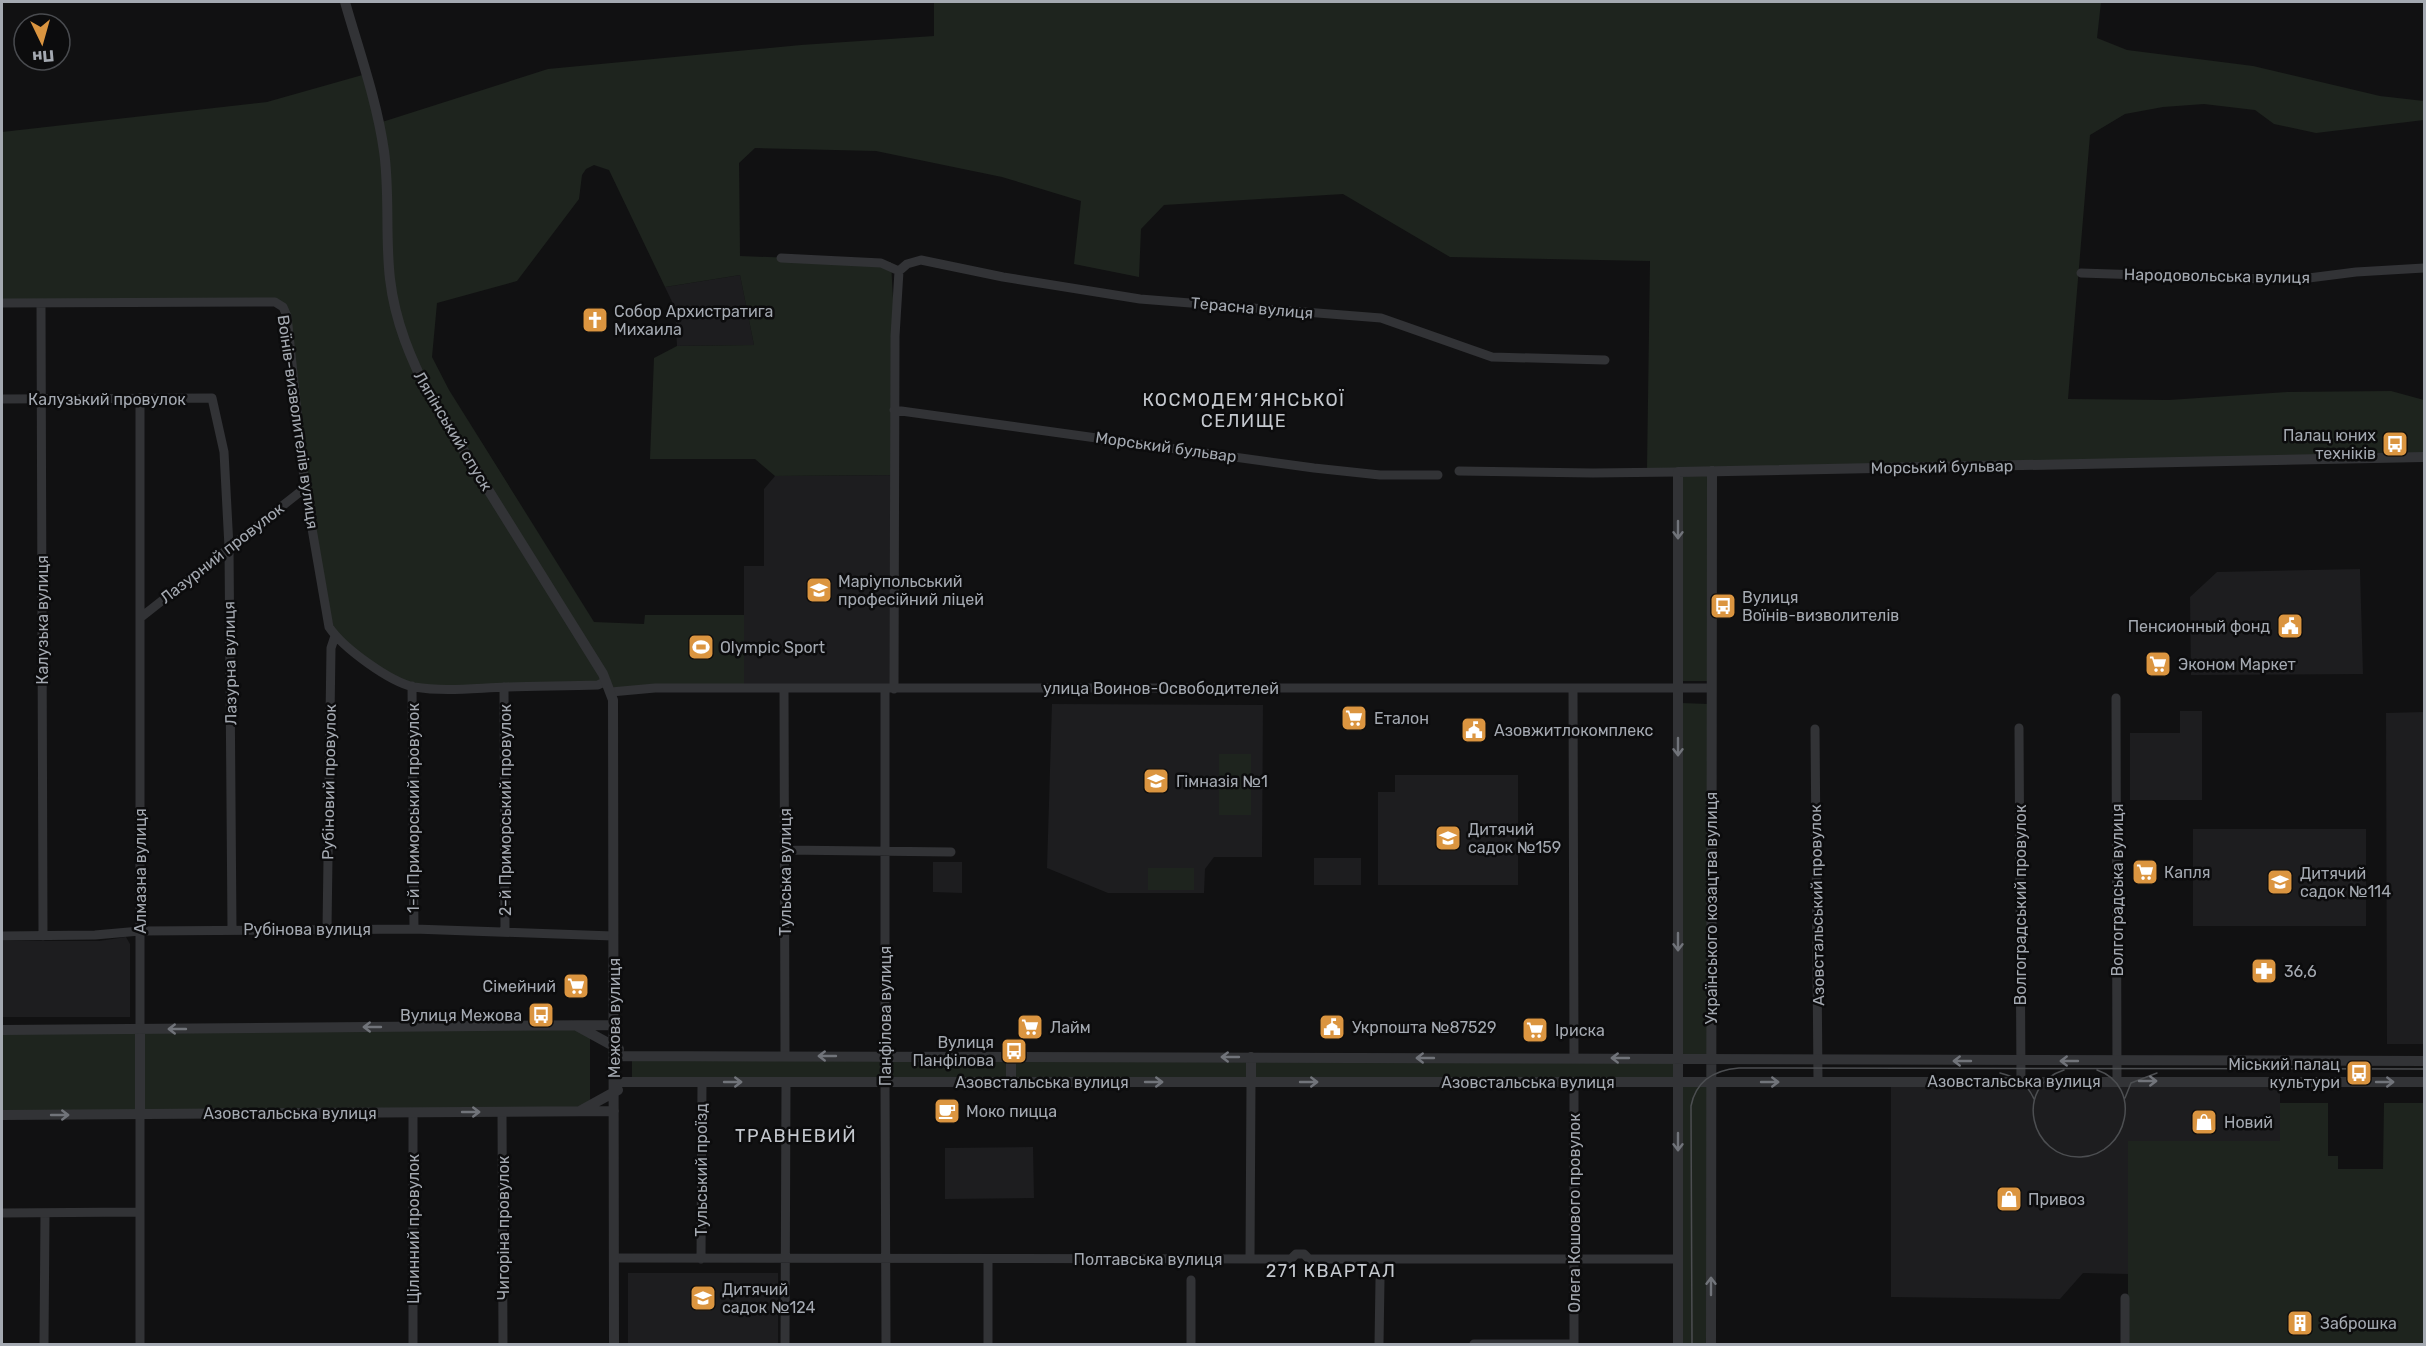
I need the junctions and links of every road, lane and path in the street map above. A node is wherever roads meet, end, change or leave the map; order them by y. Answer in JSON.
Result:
{"nodes":[{"id":1,"x":345,"y":2,"type":"edge"},
{"id":2,"x":781,"y":258,"type":"dead end"},
{"id":3,"x":2424,"y":268,"type":"edge"},
{"id":4,"x":899,"y":271,"type":"junction"},
{"id":5,"x":2081,"y":273,"type":"dead end"},
{"id":6,"x":2,"y":303,"type":"edge"},
{"id":7,"x":41,"y":304,"type":"junction"},
{"id":8,"x":1605,"y":360,"type":"dead end"},
{"id":9,"x":140,"y":398,"type":"junction"},
{"id":10,"x":212,"y":398,"type":"joint"},
{"id":11,"x":2,"y":399,"type":"edge"},
{"id":12,"x":42,"y":399,"type":"junction"},
{"id":13,"x":894,"y":410,"type":"junction"},
{"id":14,"x":2424,"y":458,"type":"edge"},
{"id":15,"x":1459,"y":471,"type":"dead end"},
{"id":16,"x":1712,"y":471,"type":"junction"},
{"id":17,"x":1678,"y":472,"type":"junction"},
{"id":18,"x":1438,"y":476,"type":"dead end"},
{"id":19,"x":305,"y":488,"type":"junction"},
{"id":20,"x":229,"y":547,"type":"junction"},
{"id":21,"x":140,"y":618,"type":"junction"},
{"id":22,"x":335,"y":636,"type":"junction"},
{"id":23,"x":606,"y":681,"type":"junction"},
{"id":24,"x":412,"y":686,"type":"junction"},
{"id":25,"x":504,"y":687,"type":"junction"},
{"id":26,"x":784,"y":688,"type":"junction"},
{"id":27,"x":889,"y":688,"type":"junction"},
{"id":28,"x":1573,"y":688,"type":"junction"},
{"id":29,"x":1678,"y":688,"type":"junction"},
{"id":30,"x":1711,"y":688,"type":"junction"},
{"id":31,"x":611,"y":692,"type":"junction"},
{"id":32,"x":2116,"y":698,"type":"dead end"},
{"id":33,"x":2019,"y":728,"type":"dead end"},
{"id":34,"x":1815,"y":729,"type":"dead end"},
{"id":35,"x":785,"y":850,"type":"junction"},
{"id":36,"x":885,"y":851,"type":"junction"},
{"id":37,"x":951,"y":852,"type":"dead end"},
{"id":38,"x":327,"y":929,"type":"junction"},
{"id":39,"x":414,"y":929,"type":"junction"},
{"id":40,"x":140,"y":930,"type":"junction"},
{"id":41,"x":232,"y":930,"type":"junction"},
{"id":42,"x":505,"y":932,"type":"junction"},
{"id":43,"x":2,"y":936,"type":"edge"},
{"id":44,"x":43,"y":936,"type":"junction"},
{"id":45,"x":614,"y":936,"type":"junction"},
{"id":46,"x":614,"y":1025,"type":"junction"},
{"id":47,"x":577,"y":1026,"type":"junction"},
{"id":48,"x":140,"y":1029,"type":"junction"},
{"id":49,"x":2,"y":1030,"type":"edge"},
{"id":50,"x":614,"y":1051,"type":"junction"},
{"id":51,"x":785,"y":1056,"type":"junction"},
{"id":52,"x":885,"y":1056,"type":"junction"},
{"id":53,"x":1011,"y":1056,"type":"junction"},
{"id":54,"x":1251,"y":1057,"type":"junction"},
{"id":55,"x":1574,"y":1058,"type":"junction"},
{"id":56,"x":1678,"y":1058,"type":"junction"},
{"id":57,"x":1711,"y":1060,"type":"junction"},
{"id":58,"x":1818,"y":1060,"type":"junction"},
{"id":59,"x":2021,"y":1060,"type":"junction"},
{"id":60,"x":2117,"y":1061,"type":"junction"},
{"id":61,"x":2424,"y":1061,"type":"edge"},
{"id":62,"x":702,"y":1082,"type":"junction"},
{"id":63,"x":786,"y":1082,"type":"junction"},
{"id":64,"x":885,"y":1082,"type":"junction"},
{"id":65,"x":1011,"y":1082,"type":"junction"},
{"id":66,"x":1251,"y":1082,"type":"junction"},
{"id":67,"x":1574,"y":1082,"type":"junction"},
{"id":68,"x":1711,"y":1082,"type":"junction"},
{"id":69,"x":1818,"y":1082,"type":"junction"},
{"id":70,"x":2021,"y":1082,"type":"junction"},
{"id":71,"x":2117,"y":1082,"type":"junction"},
{"id":72,"x":2424,"y":1082,"type":"edge"},
{"id":73,"x":1678,"y":1083,"type":"junction"},
{"id":74,"x":614,"y":1087,"type":"junction"},
{"id":75,"x":614,"y":1111,"type":"junction"},
{"id":76,"x":502,"y":1112,"type":"junction"},
{"id":77,"x":579,"y":1112,"type":"junction"},
{"id":78,"x":413,"y":1113,"type":"junction"},
{"id":79,"x":140,"y":1114,"type":"junction"},
{"id":80,"x":2,"y":1115,"type":"edge"},
{"id":81,"x":140,"y":1212,"type":"junction"},
{"id":82,"x":2,"y":1213,"type":"edge"},
{"id":83,"x":45,"y":1213,"type":"junction"},
{"id":84,"x":614,"y":1258,"type":"junction"},
{"id":85,"x":701,"y":1258,"type":"junction"},
{"id":86,"x":785,"y":1258,"type":"junction"},
{"id":87,"x":886,"y":1259,"type":"junction"},
{"id":88,"x":988,"y":1259,"type":"junction"},
{"id":89,"x":1250,"y":1259,"type":"junction"},
{"id":90,"x":1574,"y":1259,"type":"junction"},
{"id":91,"x":1678,"y":1259,"type":"junction"},
{"id":92,"x":1191,"y":1280,"type":"dead end"},
{"id":93,"x":1380,"y":1280,"type":"dead end"},
{"id":94,"x":2126,"y":1298,"type":"dead end"},
{"id":95,"x":44,"y":1344,"type":"edge"},
{"id":96,"x":140,"y":1344,"type":"edge"},
{"id":97,"x":413,"y":1344,"type":"edge"},
{"id":98,"x":503,"y":1344,"type":"edge"},
{"id":99,"x":614,"y":1344,"type":"edge"},
{"id":100,"x":785,"y":1344,"type":"edge"},
{"id":101,"x":886,"y":1344,"type":"edge"},
{"id":102,"x":988,"y":1344,"type":"edge"},
{"id":103,"x":1191,"y":1344,"type":"edge"},
{"id":104,"x":1379,"y":1344,"type":"edge"},
{"id":105,"x":1473,"y":1344,"type":"edge"},
{"id":106,"x":1574,"y":1344,"type":"edge"},
{"id":107,"x":1678,"y":1344,"type":"edge"},
{"id":108,"x":1711,"y":1344,"type":"edge"},
{"id":109,"x":2126,"y":1344,"type":"edge"}],
"edges":[{"from":1,"to":23,"type":"street","name":"Ляпінський спуск"},
{"from":2,"to":4,"type":"street"},
{"from":3,"to":5,"type":"street","name":"Народовольська вулиця"},
{"from":4,"to":8,"type":"street","name":"Терасна вулиця"},
{"from":4,"to":13,"type":"street"},
{"from":6,"to":7,"type":"street","name":"Воїнів-визволителів вулиця"},
{"from":7,"to":12,"type":"street","name":"Калузька вулиця"},
{"from":7,"to":19,"type":"street","name":"Воїнів-визволителів вулиця"},
{"from":9,"to":10,"type":"street","name":"Калузький провулок"},
{"from":9,"to":12,"type":"street","name":"Калузький провулок"},
{"from":9,"to":21,"type":"street","name":"Алмазна вулиця"},
{"from":10,"to":20,"type":"street","name":"Лазурна вулиця"},
{"from":11,"to":12,"type":"street","name":"Калузький провулок"},
{"from":12,"to":44,"type":"street","name":"Калузька вулиця"},
{"from":13,"to":18,"type":"street","name":"Морський бульвар"},
{"from":13,"to":27,"type":"street"},
{"from":14,"to":16,"type":"street","name":"Морський бульвар"},
{"from":15,"to":17,"type":"street","name":"Морський бульвар"},
{"from":16,"to":17,"type":"street","name":"Морський бульвар"},
{"from":16,"to":30,"type":"street","name":"Українського козацтва вулиця"},
{"from":17,"to":29,"type":"street","name":"Українського козацтва вулиця","one_way":true},
{"from":19,"to":20,"type":"street","name":"Лазурний провулок"},
{"from":19,"to":22,"type":"street","name":"Воїнів-визволителів вулиця"},
{"from":20,"to":21,"type":"street","name":"Лазурний провулок"},
{"from":20,"to":41,"type":"street","name":"Лазурна вулиця"},
{"from":21,"to":40,"type":"street","name":"Алмазна вулиця"},
{"from":22,"to":24,"type":"street"},
{"from":22,"to":38,"type":"street","name":"Рубіновий провулок"},
{"from":23,"to":25,"type":"street"},
{"from":23,"to":31,"type":"street","name":"Ляпінський спуск"},
{"from":24,"to":25,"type":"street"},
{"from":24,"to":39,"type":"street","name":"1-й Приморський провулок"},
{"from":25,"to":42,"type":"street","name":"2-й Приморський провулок"},
{"from":26,"to":27,"type":"street","name":"улица Воинов-Освободителей"},
{"from":26,"to":31,"type":"street","name":"улица Воинов-Освободителей"},
{"from":26,"to":35,"type":"street","name":"Тульська вулиця"},
{"from":27,"to":28,"type":"street","name":"улица Воинов-Освободителей"},
{"from":27,"to":36,"type":"street","name":"Панфілова вулиця"},
{"from":28,"to":29,"type":"street","name":"улица Воинов-Освободителей"},
{"from":28,"to":55,"type":"street"},
{"from":29,"to":30,"type":"street","name":"улица Воинов-Освободителей"},
{"from":29,"to":56,"type":"street","name":"Українського козацтва вулиця","one_way":true},
{"from":30,"to":57,"type":"street","name":"Українського козацтва вулиця"},
{"from":31,"to":45,"type":"street","name":"Межова вулиця"},
{"from":32,"to":60,"type":"street","name":"Волгоградська вулиця"},
{"from":33,"to":59,"type":"street","name":"Волгоградський провулок"},
{"from":34,"to":58,"type":"street","name":"Азовстальський провулок"},
{"from":35,"to":36,"type":"street"},
{"from":35,"to":51,"type":"street","name":"Тульська вулиця"},
{"from":36,"to":37,"type":"street"},
{"from":36,"to":52,"type":"street","name":"Панфілова вулиця"},
{"from":38,"to":39,"type":"street","name":"Рубінова вулиця"},
{"from":38,"to":41,"type":"street","name":"Рубінова вулиця"},
{"from":39,"to":42,"type":"street","name":"Рубінова вулиця"},
{"from":40,"to":41,"type":"street","name":"Рубінова вулиця"},
{"from":40,"to":44,"type":"street","name":"Рубінова вулиця"},
{"from":40,"to":48,"type":"street","name":"Алмазна вулиця"},
{"from":42,"to":45,"type":"street","name":"Рубінова вулиця"},
{"from":43,"to":44,"type":"street","name":"Рубінова вулиця"},
{"from":45,"to":46,"type":"street","name":"Межова вулиця"},
{"from":46,"to":47,"type":"street","name":"Азовстальська вулиця"},
{"from":46,"to":50,"type":"street","name":"Межова вулиця"},
{"from":47,"to":48,"type":"street","name":"Азовстальська вулиця","one_way":true},
{"from":47,"to":50,"type":"street","name":"Азовстальська вулиця"},
{"from":48,"to":49,"type":"street","name":"Азовстальська вулиця"},
{"from":48,"to":79,"type":"street","name":"Алмазна вулиця"},
{"from":50,"to":51,"type":"street","name":"Азовстальська вулиця"},
{"from":50,"to":74,"type":"street","name":"Межова вулиця"},
{"from":52,"to":51,"type":"street","name":"Азовстальська вулиця","one_way":true},
{"from":52,"to":53,"type":"street","name":"Азовстальська вулиця"},
{"from":52,"to":64,"type":"street","name":"Панфілова вулиця"},
{"from":54,"to":53,"type":"street","name":"Азовстальська вулиця","one_way":true},
{"from":53,"to":65,"type":"street"},
{"from":55,"to":54,"type":"street","name":"Азовстальська вулиця","one_way":true},
{"from":54,"to":66,"type":"street"},
{"from":56,"to":55,"type":"street","name":"Азовстальська вулиця","one_way":true},
{"from":56,"to":57,"type":"street","name":"Азовстальська вулиця"},
{"from":56,"to":73,"type":"street","name":"Українського козацтва вулиця"},
{"from":57,"to":58,"type":"street","name":"Азовстальська вулиця"},
{"from":57,"to":68,"type":"street","name":"Українського козацтва вулиця"},
{"from":59,"to":58,"type":"street","name":"Азовстальська вулиця","one_way":true},
{"from":58,"to":69,"type":"street","name":"Азовстальський провулок"},
{"from":60,"to":59,"type":"street","name":"Азовстальська вулиця","one_way":true},
{"from":59,"to":70,"type":"street","name":"Волгоградський провулок"},
{"from":60,"to":61,"type":"street","name":"Азовстальська вулиця"},
{"from":60,"to":71,"type":"street","name":"Волгоградська вулиця"},
{"from":62,"to":63,"type":"street","name":"Азовстальська вулиця","one_way":true},
{"from":62,"to":74,"type":"street","name":"Азовстальська вулиця"},
{"from":62,"to":85,"type":"street","name":"Тульський проїзд"},
{"from":63,"to":64,"type":"street","name":"Азовстальська вулиця"},
{"from":63,"to":86,"type":"street"},
{"from":64,"to":65,"type":"street","name":"Азовстальська вулиця"},
{"from":64,"to":87,"type":"street","name":"Панфілова вулиця"},
{"from":65,"to":66,"type":"street","name":"Азовстальська вулиця","one_way":true},
{"from":66,"to":67,"type":"street","name":"Азовстальська вулиця","one_way":true},
{"from":66,"to":89,"type":"street"},
{"from":67,"to":73,"type":"street","name":"Азовстальська вулиця"},
{"from":67,"to":90,"type":"street","name":"Олега Кошового провулок"},
{"from":68,"to":69,"type":"street","name":"Азовстальська вулиця","one_way":true},
{"from":68,"to":73,"type":"street","name":"Азовстальська вулиця"},
{"from":108,"to":68,"type":"street","name":"Українського козацтва вулиця","one_way":true},
{"from":69,"to":70,"type":"street","name":"Азовстальська вулиця"},
{"from":70,"to":71,"type":"street","name":"Азовстальська вулиця"},
{"from":71,"to":72,"type":"street","name":"Азовстальська вулиця","one_way":true},
{"from":73,"to":91,"type":"street","name":"Українського козацтва вулиця","one_way":true},
{"from":74,"to":75,"type":"street","name":"Межова вулиця"},
{"from":74,"to":77,"type":"street","name":"Азовстальська вулиця"},
{"from":75,"to":77,"type":"street","name":"Азовстальська вулиця"},
{"from":75,"to":84,"type":"street","name":"Межова вулиця"},
{"from":76,"to":77,"type":"street","name":"Азовстальська вулиця"},
{"from":78,"to":76,"type":"street","name":"Азовстальська вулиця","one_way":true},
{"from":76,"to":98,"type":"street","name":"Чигоріна провулок"},
{"from":78,"to":79,"type":"street","name":"Азовстальська вулиця"},
{"from":78,"to":97,"type":"street","name":"Цілинний провулок"},
{"from":80,"to":79,"type":"street","name":"Азовстальська вулиця","one_way":true},
{"from":79,"to":81,"type":"street","name":"Алмазна вулиця"},
{"from":81,"to":83,"type":"street"},
{"from":81,"to":96,"type":"street","name":"Алмазна вулиця"},
{"from":82,"to":83,"type":"street"},
{"from":83,"to":95,"type":"street"},
{"from":84,"to":85,"type":"street","name":"Полтавська вулиця"},
{"from":84,"to":99,"type":"street","name":"Межова вулиця"},
{"from":85,"to":86,"type":"street","name":"Полтавська вулиця"},
{"from":86,"to":87,"type":"street","name":"Полтавська вулиця"},
{"from":86,"to":100,"type":"street"},
{"from":87,"to":88,"type":"street","name":"Полтавська вулиця"},
{"from":87,"to":101,"type":"street","name":"Панфілова вулиця"},
{"from":88,"to":89,"type":"street","name":"Полтавська вулиця"},
{"from":88,"to":102,"type":"street"},
{"from":89,"to":90,"type":"street","name":"Полтавська вулиця"},
{"from":90,"to":91,"type":"street","name":"Полтавська вулиця"},
{"from":90,"to":106,"type":"street","name":"Олега Кошового провулок"},
{"from":91,"to":107,"type":"street","name":"Українського козацтва вулиця"},
{"from":92,"to":103,"type":"street"},
{"from":93,"to":104,"type":"street"},
{"from":94,"to":109,"type":"street"},
{"from":105,"to":106,"type":"street"}]}
